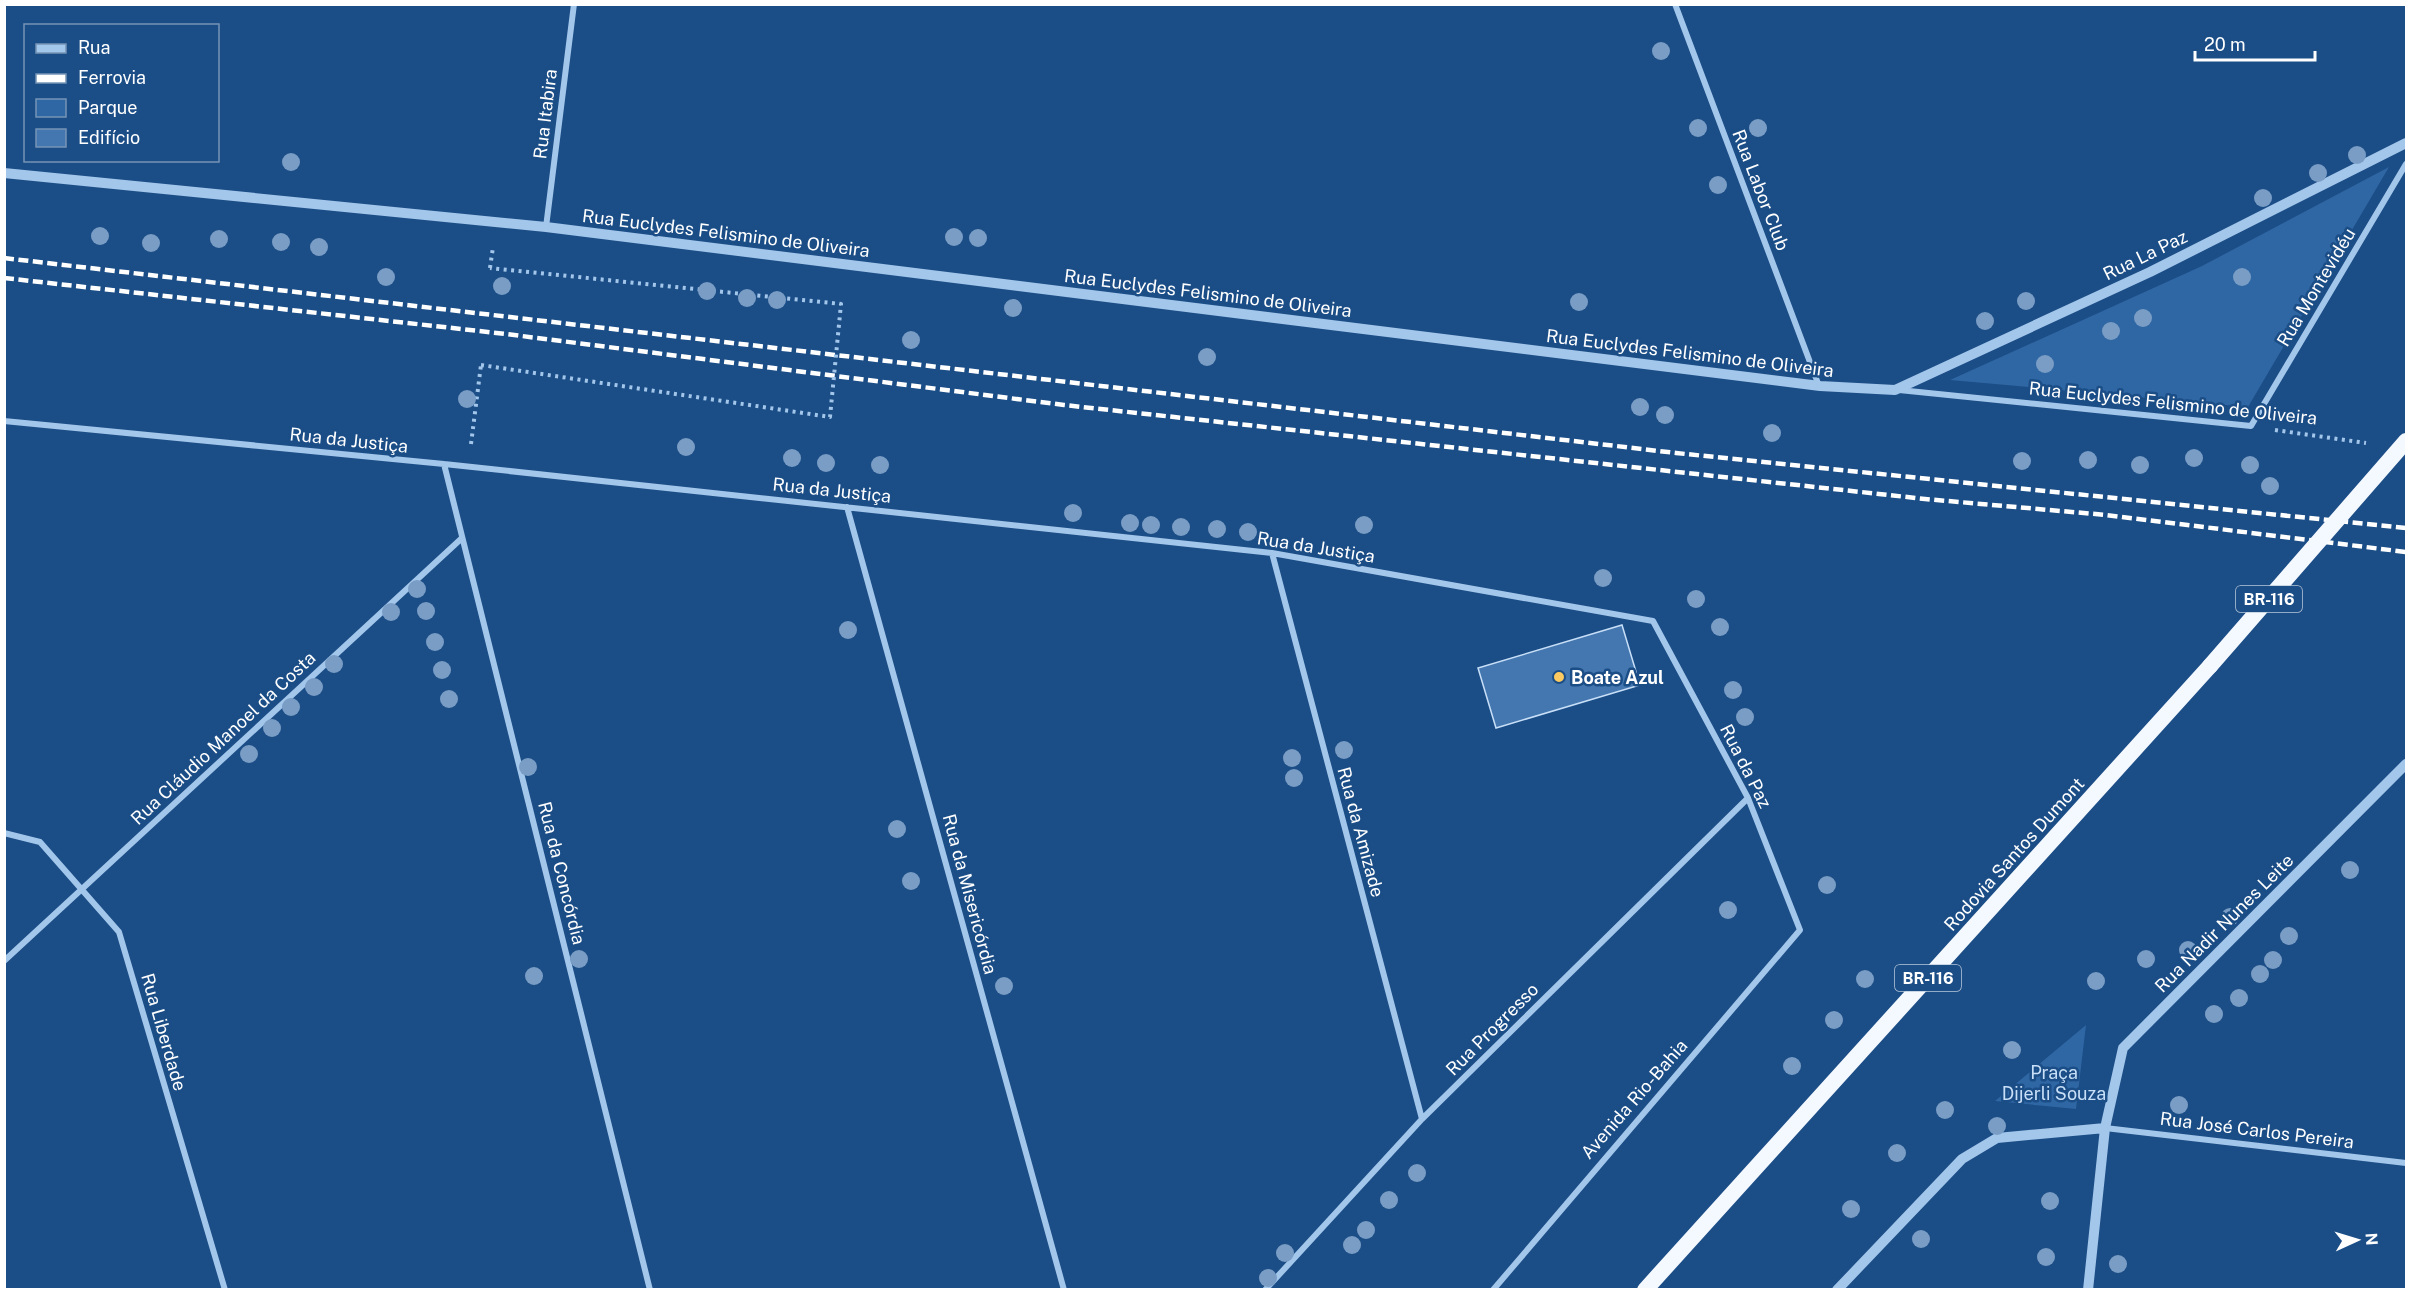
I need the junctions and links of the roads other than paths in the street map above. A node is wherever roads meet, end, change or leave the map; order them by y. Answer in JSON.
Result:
{"nodes":[{"id":1,"x":574,"y":4,"type":"edge"},
{"id":2,"x":1675,"y":4,"type":"edge"},
{"id":3,"x":2406,"y":143,"type":"edge"},
{"id":4,"x":2406,"y":164,"type":"edge"},
{"id":5,"x":4,"y":173,"type":"edge"},
{"id":6,"x":546,"y":227,"type":"junction"},
{"id":7,"x":1820,"y":386,"type":"junction"},
{"id":8,"x":1895,"y":390,"type":"junction"},
{"id":9,"x":4,"y":421,"type":"edge"},
{"id":10,"x":2251,"y":426,"type":"joint"},
{"id":11,"x":2406,"y":441,"type":"edge"},
{"id":12,"x":444,"y":464,"type":"junction"},
{"id":13,"x":847,"y":507,"type":"junction"},
{"id":14,"x":462,"y":538,"type":"junction"},
{"id":15,"x":1272,"y":553,"type":"junction"},
{"id":16,"x":1653,"y":621,"type":"joint"},
{"id":17,"x":2406,"y":764,"type":"edge"},
{"id":18,"x":1748,"y":798,"type":"junction"},
{"id":19,"x":4,"y":833,"type":"edge"},
{"id":20,"x":81,"y":889,"type":"junction"},
{"id":21,"x":1800,"y":930,"type":"joint"},
{"id":22,"x":4,"y":961,"type":"edge"},
{"id":23,"x":1422,"y":1119,"type":"junction"},
{"id":24,"x":2104,"y":1128,"type":"junction"},
{"id":25,"x":2406,"y":1163,"type":"edge"},
{"id":26,"x":225,"y":1290,"type":"edge"},
{"id":27,"x":650,"y":1290,"type":"edge"},
{"id":28,"x":1064,"y":1290,"type":"edge"},
{"id":29,"x":1265,"y":1290,"type":"edge"},
{"id":30,"x":1493,"y":1290,"type":"edge"},
{"id":31,"x":1646,"y":1290,"type":"edge"},
{"id":32,"x":1837,"y":1290,"type":"edge"},
{"id":33,"x":2088,"y":1290,"type":"edge"}],
"edges":[{"from":1,"to":6,"type":"street","name":"Rua Itabira"},
{"from":2,"to":7,"type":"street","name":"Rua Labor Club"},
{"from":3,"to":8,"type":"street","name":"Rua La Paz"},
{"from":4,"to":10,"type":"street","name":"Rua Montevidéu"},
{"from":5,"to":6,"type":"street","name":"Rua Euclydes Felismino de Oliveira"},
{"from":6,"to":7,"type":"street","name":"Rua Euclydes Felismino de Oliveira"},
{"from":7,"to":8,"type":"street","name":"Rua Euclydes Felismino de Oliveira"},
{"from":8,"to":10,"type":"street","name":"Rua Euclydes Felismino de Oliveira"},
{"from":9,"to":12,"type":"street","name":"Rua da Justiça"},
{"from":11,"to":31,"type":"highway","name":"Rodovia Santos Dumont","number":"BR-116","bridge":true},
{"from":12,"to":13,"type":"street","name":"Rua da Justiça"},
{"from":12,"to":14,"type":"street","name":"Rua da Concórdia"},
{"from":13,"to":15,"type":"street","name":"Rua da Justiça"},
{"from":13,"to":28,"type":"street","name":"Rua da Misericórdia"},
{"from":14,"to":20,"type":"street","name":"Rua Cláudio Manoel da Costa"},
{"from":14,"to":27,"type":"street","name":"Rua da Concórdia"},
{"from":15,"to":16,"type":"street","name":"Rua da Justiça"},
{"from":15,"to":23,"type":"street","name":"Rua da Amizade"},
{"from":16,"to":18,"type":"street","name":"Rua da Paz"},
{"from":17,"to":24,"type":"street","name":"Rua Nadir Nunes Leite"},
{"from":18,"to":21,"type":"street","name":"Rua da Paz"},
{"from":18,"to":23,"type":"street","name":"Rua Progresso"},
{"from":19,"to":20,"type":"street","name":"Rua Liberdade"},
{"from":20,"to":22,"type":"street","name":"Rua Cláudio Manoel da Costa"},
{"from":20,"to":26,"type":"street","name":"Rua Liberdade"},
{"from":21,"to":30,"type":"street","name":"Avenida Rio-Bahia"},
{"from":23,"to":29,"type":"street","name":"Rua Progresso"},
{"from":24,"to":25,"type":"street","name":"Rua José Carlos Pereira"},
{"from":24,"to":32,"type":"street"},
{"from":24,"to":33,"type":"street","name":"Rua Nadir Nunes Leite"}]}
